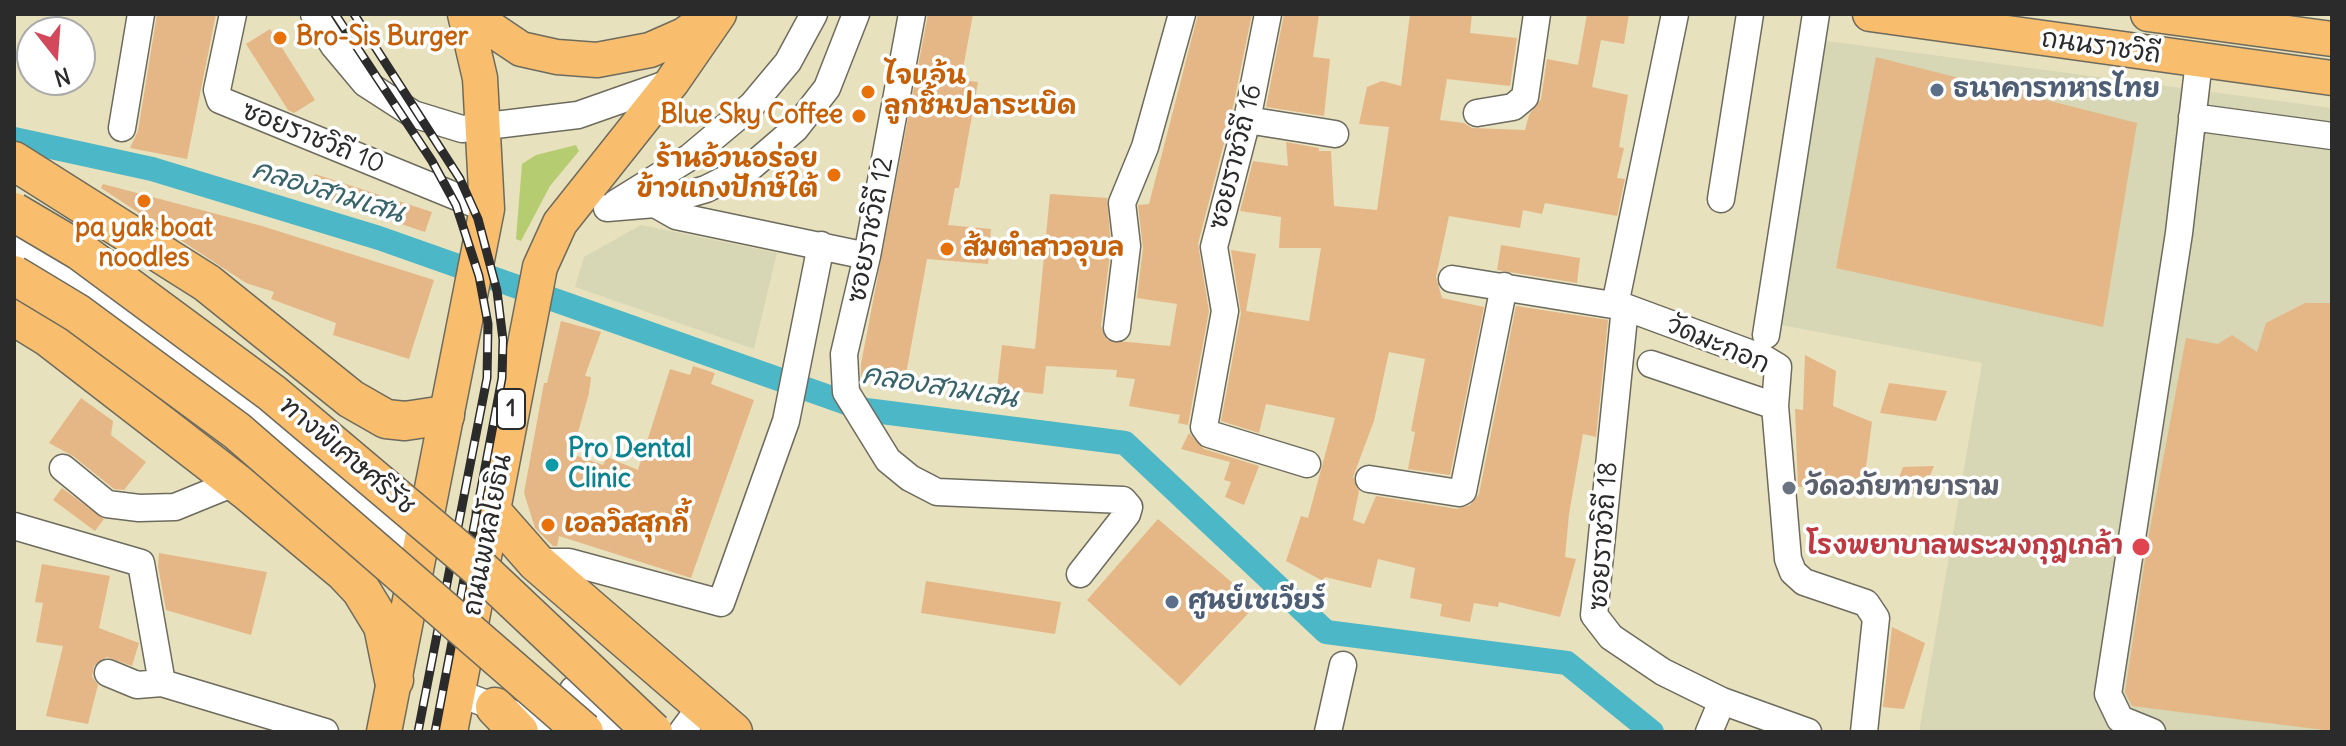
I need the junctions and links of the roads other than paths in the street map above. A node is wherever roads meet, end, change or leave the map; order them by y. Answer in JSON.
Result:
{"nodes":[{"id":1,"x":141,"y":14,"type":"edge"},
{"id":2,"x":233,"y":14,"type":"edge"},
{"id":3,"x":314,"y":14,"type":"edge"},
{"id":4,"x":467,"y":14,"type":"edge"},
{"id":5,"x":712,"y":14,"type":"edge"},
{"id":6,"x":719,"y":14,"type":"edge"},
{"id":7,"x":814,"y":14,"type":"edge"},
{"id":8,"x":912,"y":14,"type":"edge"},
{"id":9,"x":1182,"y":14,"type":"edge"},
{"id":10,"x":1268,"y":14,"type":"edge"},
{"id":11,"x":1537,"y":14,"type":"edge"},
{"id":12,"x":1675,"y":14,"type":"edge"},
{"id":13,"x":1750,"y":14,"type":"edge"},
{"id":14,"x":1816,"y":14,"type":"edge"},
{"id":15,"x":1870,"y":14,"type":"edge"},
{"id":16,"x":2148,"y":14,"type":"edge"},
{"id":17,"x":852,"y":20,"type":"edge"},
{"id":18,"x":2332,"y":38,"type":"edge"},
{"id":19,"x":2199,"y":61,"type":"junction"},
{"id":20,"x":2332,"y":78,"type":"edge"},
{"id":21,"x":672,"y":82,"type":"junction"},
{"id":22,"x":1477,"y":113,"type":"dead end"},
{"id":23,"x":2192,"y":117,"type":"junction"},
{"id":24,"x":1247,"y":120,"type":"junction"},
{"id":25,"x":122,"y":128,"type":"dead end"},
{"id":26,"x":484,"y":129,"type":"junction"},
{"id":27,"x":1335,"y":134,"type":"dead end"},
{"id":28,"x":2332,"y":136,"type":"edge"},
{"id":29,"x":14,"y":161,"type":"edge"},
{"id":30,"x":1721,"y":199,"type":"dead end"},
{"id":31,"x":655,"y":204,"type":"junction"},
{"id":32,"x":607,"y":208,"type":"junction"},
{"id":33,"x":487,"y":209,"type":"junction"},
{"id":34,"x":14,"y":212,"type":"edge"},
{"id":35,"x":560,"y":223,"type":"junction"},
{"id":36,"x":821,"y":245,"type":"junction"},
{"id":37,"x":14,"y":248,"type":"edge"},
{"id":38,"x":867,"y":256,"type":"junction"},
{"id":39,"x":14,"y":275,"type":"edge"},
{"id":40,"x":1452,"y":279,"type":"dead end"},
{"id":41,"x":1504,"y":286,"type":"junction"},
{"id":42,"x":1620,"y":306,"type":"junction"},
{"id":43,"x":14,"y":316,"type":"edge"},
{"id":44,"x":1117,"y":328,"type":"dead end"},
{"id":45,"x":1766,"y":335,"type":"dead end"},
{"id":46,"x":1651,"y":364,"type":"dead end"},
{"id":47,"x":331,"y":383,"type":"junction"},
{"id":48,"x":1775,"y":406,"type":"junction"},
{"id":49,"x":445,"y":415,"type":"junction"},
{"id":50,"x":284,"y":444,"type":"junction"},
{"id":51,"x":1307,"y":464,"type":"dead end"},
{"id":52,"x":63,"y":468,"type":"dead end"},
{"id":53,"x":1369,"y":479,"type":"dead end"},
{"id":54,"x":240,"y":487,"type":"junction"},
{"id":55,"x":492,"y":512,"type":"junction"},
{"id":56,"x":14,"y":526,"type":"edge"},
{"id":57,"x":418,"y":555,"type":"junction"},
{"id":58,"x":536,"y":562,"type":"junction"},
{"id":59,"x":1091,"y":573,"type":"dead end"},
{"id":60,"x":1343,"y":665,"type":"dead end"},
{"id":61,"x":108,"y":673,"type":"dead end"},
{"id":62,"x":394,"y":680,"type":"junction"},
{"id":63,"x":162,"y":683,"type":"junction"},
{"id":64,"x":573,"y":690,"type":"dead end"},
{"id":65,"x":458,"y":693,"type":"junction"},
{"id":66,"x":1722,"y":701,"type":"junction"},
{"id":67,"x":507,"y":719,"type":"edge"},
{"id":68,"x":692,"y":719,"type":"edge"},
{"id":69,"x":325,"y":732,"type":"edge"},
{"id":70,"x":384,"y":732,"type":"edge"},
{"id":71,"x":450,"y":732,"type":"edge"},
{"id":72,"x":545,"y":732,"type":"edge"},
{"id":73,"x":584,"y":732,"type":"edge"},
{"id":74,"x":622,"y":732,"type":"edge"},
{"id":75,"x":653,"y":732,"type":"edge"},
{"id":76,"x":733,"y":732,"type":"edge"},
{"id":77,"x":1328,"y":732,"type":"edge"},
{"id":78,"x":1709,"y":732,"type":"edge"},
{"id":79,"x":1808,"y":732,"type":"edge"},
{"id":80,"x":1864,"y":732,"type":"edge"},
{"id":81,"x":2152,"y":732,"type":"edge"}],
"edges":[{"from":1,"to":25,"type":"street"},
{"from":2,"to":33,"type":"street","name":"ซอยราชวิถี 10"},
{"from":3,"to":26,"type":"street"},
{"from":4,"to":5,"type":"main road"},
{"from":4,"to":26,"type":"main road"},
{"from":6,"to":21,"type":"main road","name":"ถนนพหลโยธิน","number":"1"},
{"from":7,"to":32,"type":"street"},
{"from":8,"to":38,"type":"street","name":"ซอยราชวิถี 12"},
{"from":9,"to":44,"type":"street"},
{"from":10,"to":24,"type":"street","name":"ซอยราชวิถี 16"},
{"from":11,"to":22,"type":"street"},
{"from":12,"to":42,"type":"street","name":"ซอยราชวิถี 18"},
{"from":13,"to":30,"type":"street"},
{"from":14,"to":45,"type":"street"},
{"from":15,"to":19,"type":"main road","name":"ถนนราชวิถี"},
{"from":16,"to":18,"type":"main road","name":"ถนนราชวิถี"},
{"from":17,"to":31,"type":"street"},
{"from":19,"to":20,"type":"main road","name":"ถนนราชวิถี"},
{"from":19,"to":23,"type":"street"},
{"from":21,"to":26,"type":"street"},
{"from":21,"to":35,"type":"main road","name":"ถนนพหลโยธิน","number":"1"},
{"from":23,"to":28,"type":"street"},
{"from":23,"to":81,"type":"street"},
{"from":24,"to":27,"type":"street"},
{"from":24,"to":51,"type":"street","name":"ซอยราชวิถี 16"},
{"from":26,"to":33,"type":"main road"},
{"from":29,"to":47,"type":"highway"},
{"from":31,"to":32,"type":"street"},
{"from":31,"to":36,"type":"street"},
{"from":32,"to":35,"type":"street"},
{"from":33,"to":49,"type":"main road"},
{"from":34,"to":75,"type":"highway","name":"ทางพิเศษศรีรัช","bridge":true},
{"from":35,"to":55,"type":"main road","name":"ถนนพหลโยธิน","number":"1"},
{"from":36,"to":38,"type":"street"},
{"from":36,"to":58,"type":"street"},
{"from":37,"to":50,"type":"street"},
{"from":38,"to":59,"type":"street","name":"ซอยราชวิถี 12"},
{"from":39,"to":73,"type":"highway","name":"ทางพิเศษศรีรัช","bridge":true},
{"from":40,"to":41,"type":"street","name":"วัดมะกอก"},
{"from":41,"to":42,"type":"street","name":"วัดมะกอก"},
{"from":41,"to":53,"type":"street"},
{"from":42,"to":48,"type":"street","name":"วัดมะกอก"},
{"from":42,"to":66,"type":"street","name":"ซอยราชวิถี 18"},
{"from":43,"to":54,"type":"highway"},
{"from":46,"to":48,"type":"street"},
{"from":47,"to":49,"type":"highway"},
{"from":47,"to":50,"type":"street"},
{"from":48,"to":80,"type":"street","name":"วัดมะกอก"},
{"from":49,"to":57,"type":"main road"},
{"from":50,"to":54,"type":"street"},
{"from":50,"to":57,"type":"street"},
{"from":52,"to":54,"type":"street"},
{"from":54,"to":62,"type":"highway"},
{"from":55,"to":58,"type":"highway"},
{"from":55,"to":65,"type":"main road","name":"ถนนพหลโยธิน","number":"1"},
{"from":56,"to":63,"type":"street"},
{"from":57,"to":62,"type":"main road"},
{"from":58,"to":68,"type":"highway"},
{"from":60,"to":77,"type":"street"},
{"from":61,"to":63,"type":"street"},
{"from":62,"to":70,"type":"main road"},
{"from":63,"to":69,"type":"street"},
{"from":64,"to":74,"type":"street"},
{"from":65,"to":67,"type":"street"},
{"from":65,"to":71,"type":"main road","name":"ถนนพหลโยธิน","number":"1"},
{"from":66,"to":78,"type":"street"},
{"from":66,"to":79,"type":"street","name":"ซอยราชวิถี 18"},
{"from":67,"to":72,"type":"street"},
{"from":68,"to":76,"type":"highway"}]}
